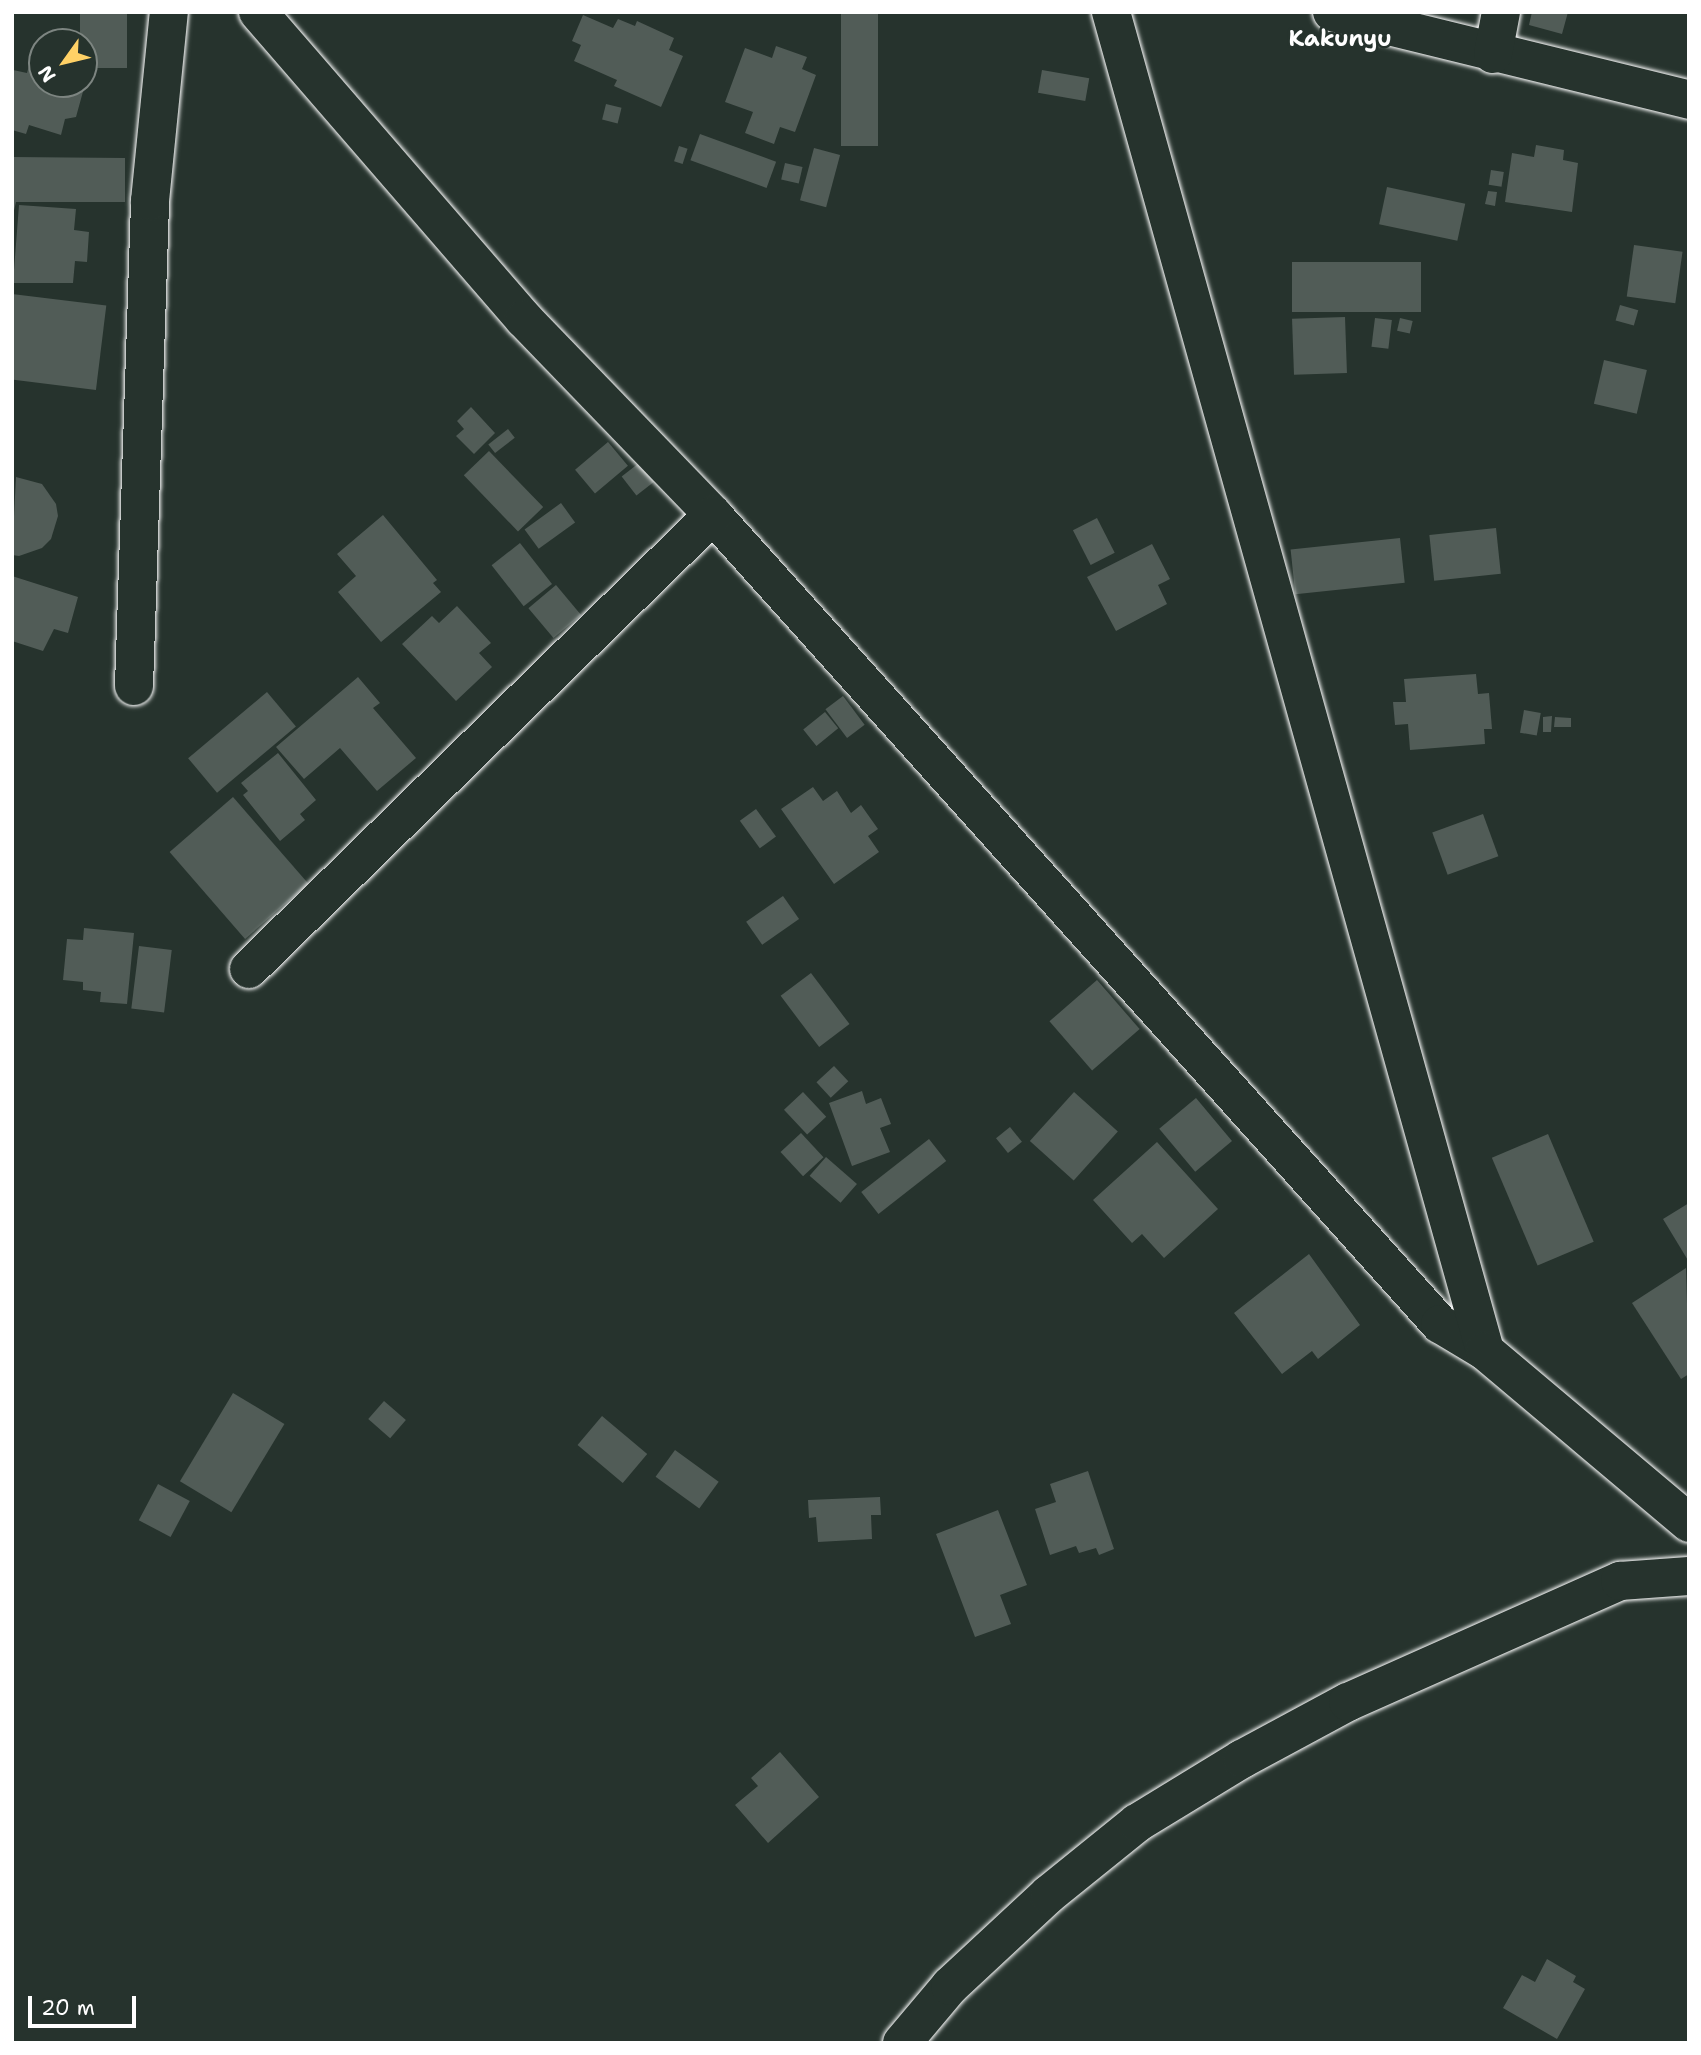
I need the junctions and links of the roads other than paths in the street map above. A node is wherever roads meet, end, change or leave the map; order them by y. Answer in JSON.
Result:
{"nodes":[{"id":1,"x":169,"y":12,"type":"edge"},
{"id":2,"x":258,"y":12,"type":"edge"},
{"id":3,"x":1111,"y":12,"type":"edge"},
{"id":4,"x":1332,"y":12,"type":"edge"},
{"id":5,"x":1500,"y":12,"type":"edge"},
{"id":6,"x":1493,"y":54,"type":"junction"},
{"id":7,"x":1689,"y":100,"type":"edge"},
{"id":8,"x":713,"y":515,"type":"junction"},
{"id":9,"x":134,"y":686,"type":"dead end"},
{"id":10,"x":249,"y":969,"type":"dead end"},
{"id":11,"x":1485,"y":1351,"type":"junction"},
{"id":12,"x":1689,"y":1523,"type":"edge"},
{"id":13,"x":1689,"y":1576,"type":"edge"},
{"id":14,"x":902,"y":2043,"type":"edge"}],
"edges":[{"from":1,"to":9,"type":"street"},
{"from":2,"to":8,"type":"street"},
{"from":3,"to":11,"type":"street"},
{"from":4,"to":6,"type":"street"},
{"from":5,"to":6,"type":"street"},
{"from":6,"to":7,"type":"street"},
{"from":8,"to":10,"type":"street"},
{"from":8,"to":11,"type":"street"},
{"from":11,"to":12,"type":"street"},
{"from":13,"to":14,"type":"street"}]}
